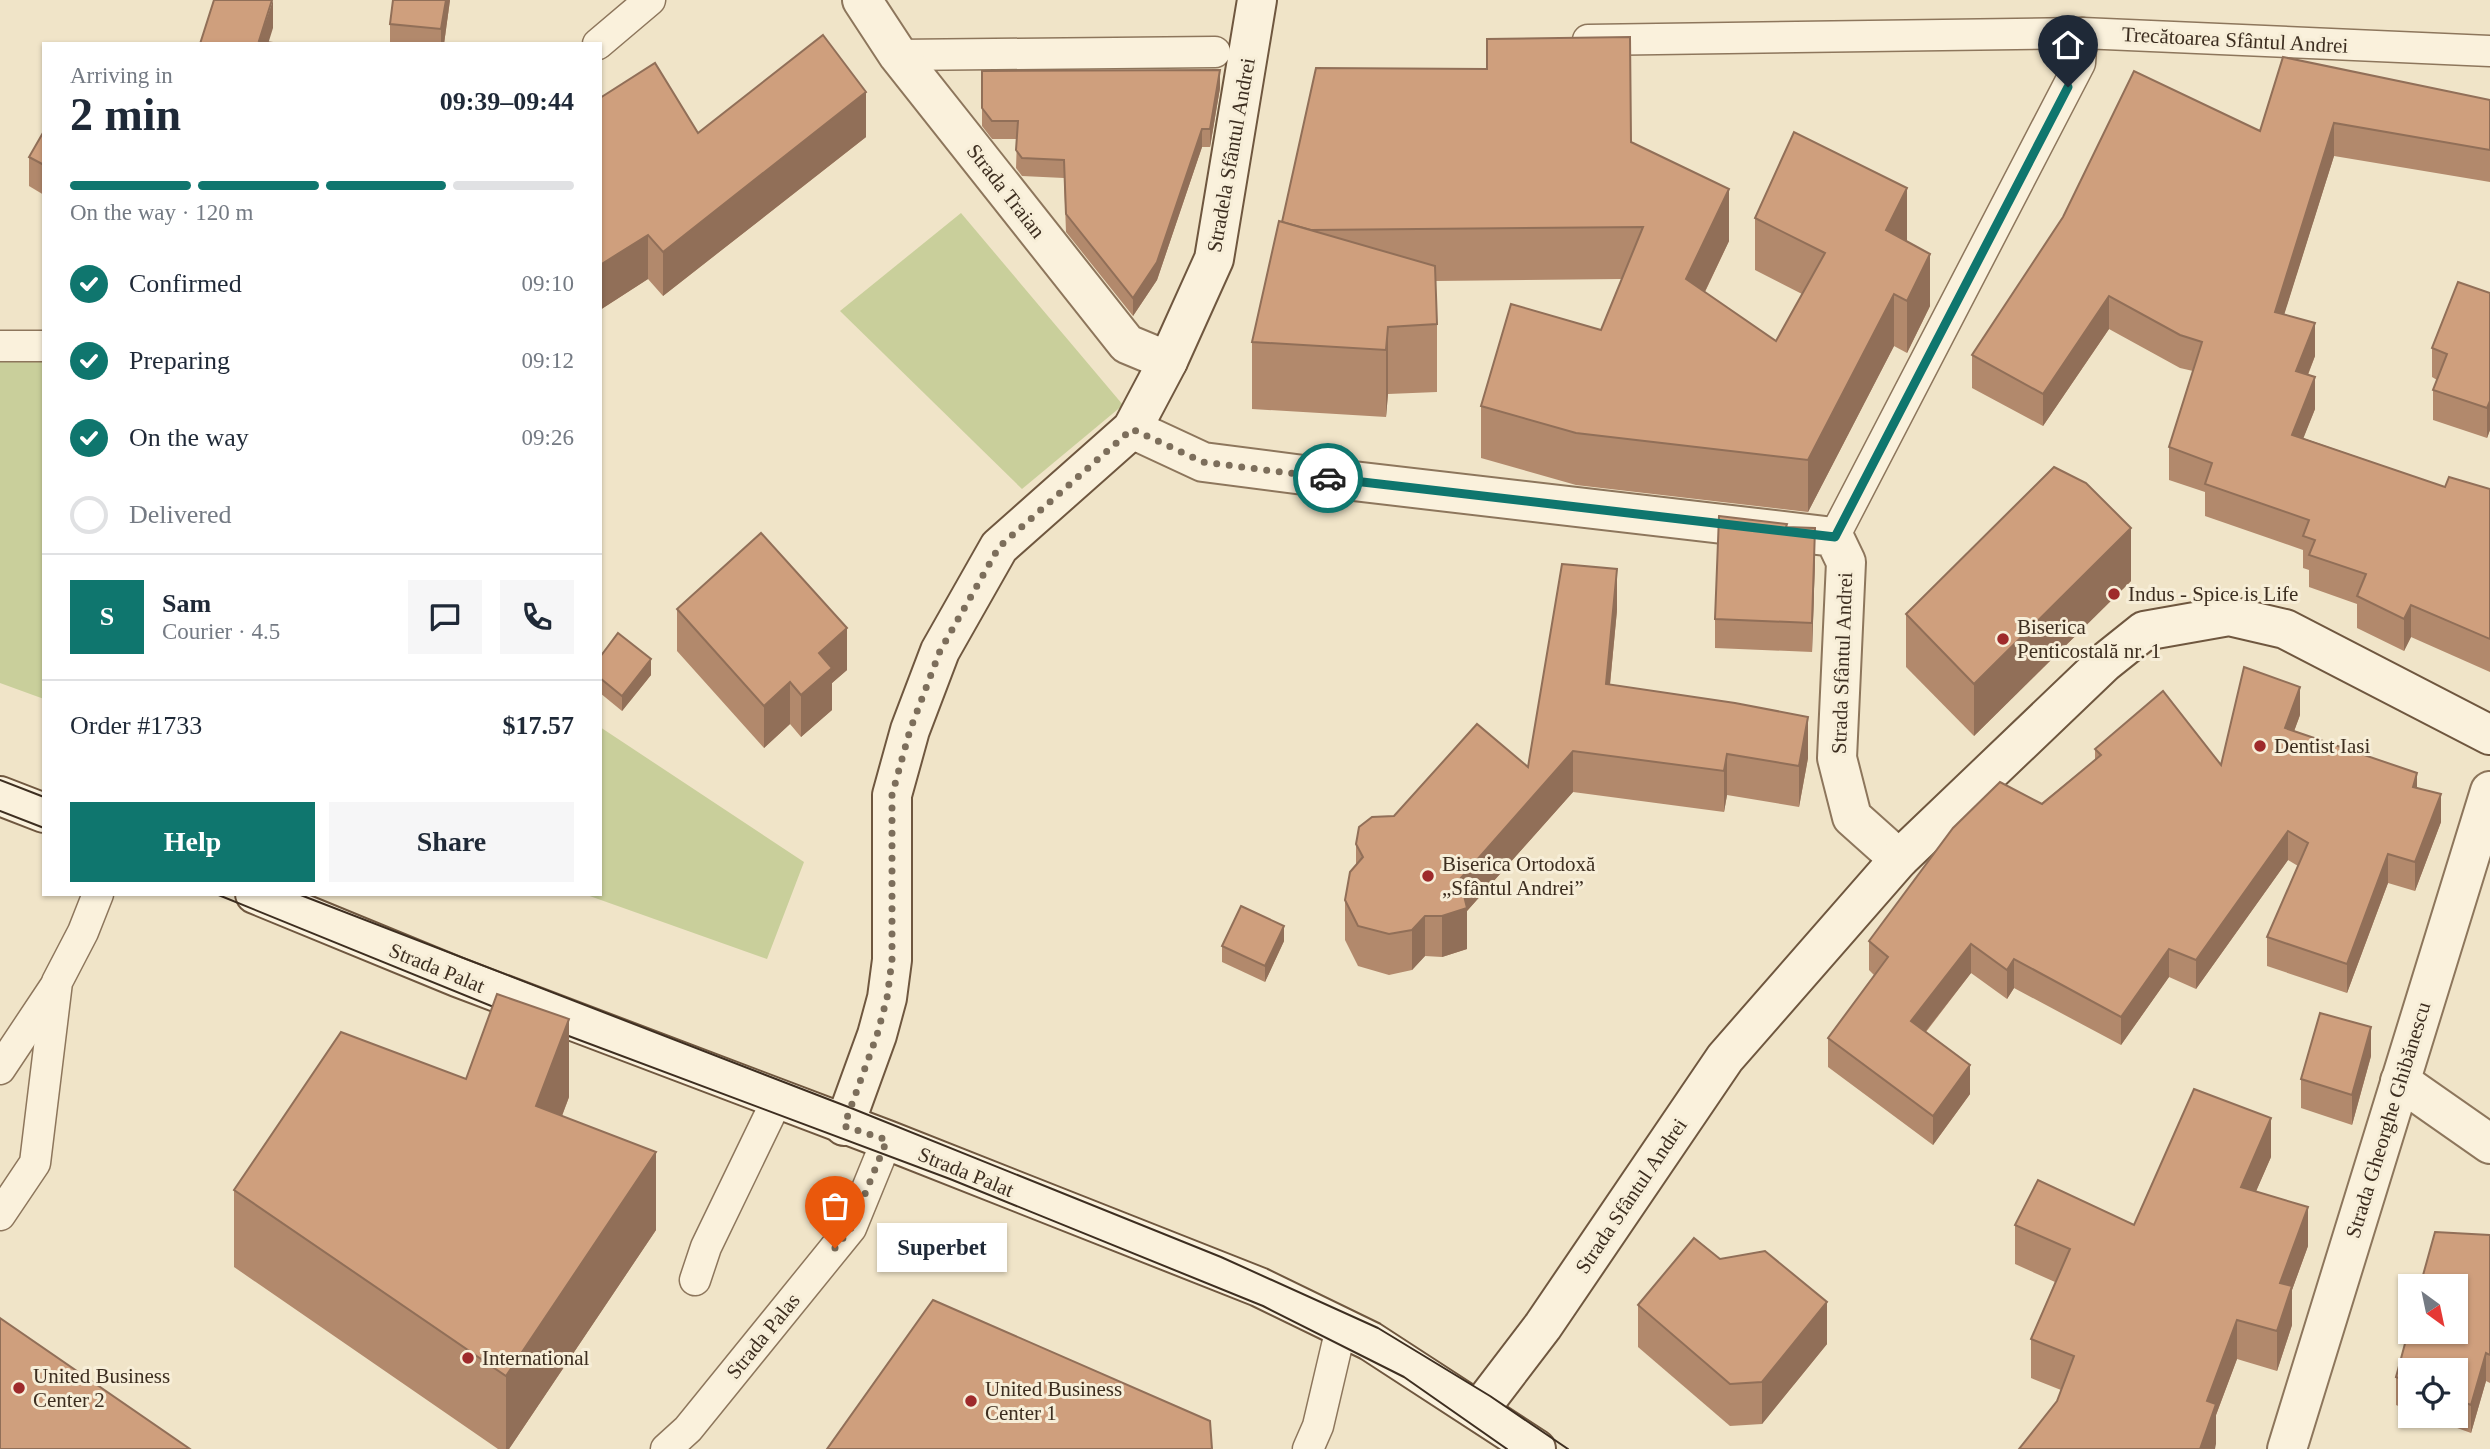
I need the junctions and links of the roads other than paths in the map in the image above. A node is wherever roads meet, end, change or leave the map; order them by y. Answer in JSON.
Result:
{"nodes":[{"id":1,"x":650,"y":0,"type":"edge"},
{"id":2,"x":862,"y":0,"type":"edge"},
{"id":3,"x":1257,"y":0,"type":"edge"},
{"id":4,"x":2081,"y":33,"type":"junction"},
{"id":5,"x":1555,"y":41,"type":"edge"},
{"id":6,"x":600,"y":42,"type":"edge"},
{"id":7,"x":2490,"y":51,"type":"edge"},
{"id":8,"x":1215,"y":52,"type":"dead end"},
{"id":9,"x":898,"y":55,"type":"junction"},
{"id":10,"x":0,"y":346,"type":"edge"},
{"id":11,"x":42,"y":346,"type":"edge"},
{"id":12,"x":1168,"y":361,"type":"junction"},
{"id":13,"x":1132,"y":429,"type":"junction"},
{"id":14,"x":1835,"y":537,"type":"junction"},
{"id":15,"x":2490,"y":735,"type":"edge"},
{"id":16,"x":2490,"y":791,"type":"edge"},
{"id":17,"x":0,"y":796,"type":"edge"},
{"id":18,"x":42,"y":812,"type":"edge"},
{"id":19,"x":1899,"y":859,"type":"junction"},
{"id":20,"x":97,"y":896,"type":"edge"},
{"id":21,"x":260,"y":896,"type":"edge"},
{"id":22,"x":57,"y":982,"type":"junction"},
{"id":23,"x":0,"y":1069,"type":"edge"},
{"id":24,"x":2400,"y":1081,"type":"junction"},
{"id":25,"x":777,"y":1100,"type":"junction"},
{"id":26,"x":844,"y":1126,"type":"junction"},
{"id":27,"x":887,"y":1140,"type":"junction"},
{"id":28,"x":2490,"y":1144,"type":"edge"},
{"id":29,"x":0,"y":1215,"type":"edge"},
{"id":30,"x":695,"y":1280,"type":"dead end"},
{"id":31,"x":1341,"y":1328,"type":"junction"},
{"id":32,"x":1479,"y":1410,"type":"junction"},
{"id":33,"x":666,"y":1449,"type":"edge"},
{"id":34,"x":1308,"y":1449,"type":"edge"},
{"id":35,"x":1536,"y":1449,"type":"edge"},
{"id":36,"x":2287,"y":1449,"type":"edge"}],
"edges":[{"from":1,"to":6,"type":"lane"},
{"from":2,"to":9,"type":"street","name":"Strada Traian"},
{"from":3,"to":12,"type":"street","name":"Stradela Sfântul Andrei"},
{"from":4,"to":5,"type":"lane","name":"Trecătoarea Sfântul Andrei"},
{"from":4,"to":7,"type":"lane","name":"Trecătoarea Sfântul Andrei"},
{"from":4,"to":14,"type":"lane"},
{"from":8,"to":9,"type":"lane"},
{"from":9,"to":12,"type":"street","name":"Strada Traian"},
{"from":10,"to":11,"type":"lane"},
{"from":12,"to":13,"type":"street","name":"Stradela Sfântul Andrei"},
{"from":13,"to":14,"type":"street"},
{"from":13,"to":26,"type":"street","name":"Stradela Sfântul Andrei"},
{"from":14,"to":19,"type":"street","name":"Strada Sfântul Andrei"},
{"from":15,"to":19,"type":"street","name":"Strada Sfântul Andrei"},
{"from":16,"to":24,"type":"street","name":"Strada Gheorghe Ghibănescu"},
{"from":17,"to":18,"type":"street"},
{"from":19,"to":32,"type":"street","name":"Strada Sfântul Andrei"},
{"from":20,"to":22,"type":"lane"},
{"from":21,"to":25,"type":"street","name":"Strada Palat"},
{"from":22,"to":23,"type":"lane"},
{"from":22,"to":29,"type":"lane"},
{"from":24,"to":28,"type":"street"},
{"from":24,"to":36,"type":"street","name":"Strada Gheorghe Ghibănescu"},
{"from":25,"to":26,"type":"street","name":"Strada Palat"},
{"from":25,"to":30,"type":"lane"},
{"from":26,"to":27,"type":"street","name":"Strada Palat"},
{"from":27,"to":31,"type":"street","name":"Strada Palat"},
{"from":27,"to":33,"type":"lane","name":"Strada Palas"},
{"from":31,"to":32,"type":"street","name":"Strada Palat"},
{"from":31,"to":34,"type":"lane"},
{"from":32,"to":35,"type":"street","name":"Strada Palat"}]}
